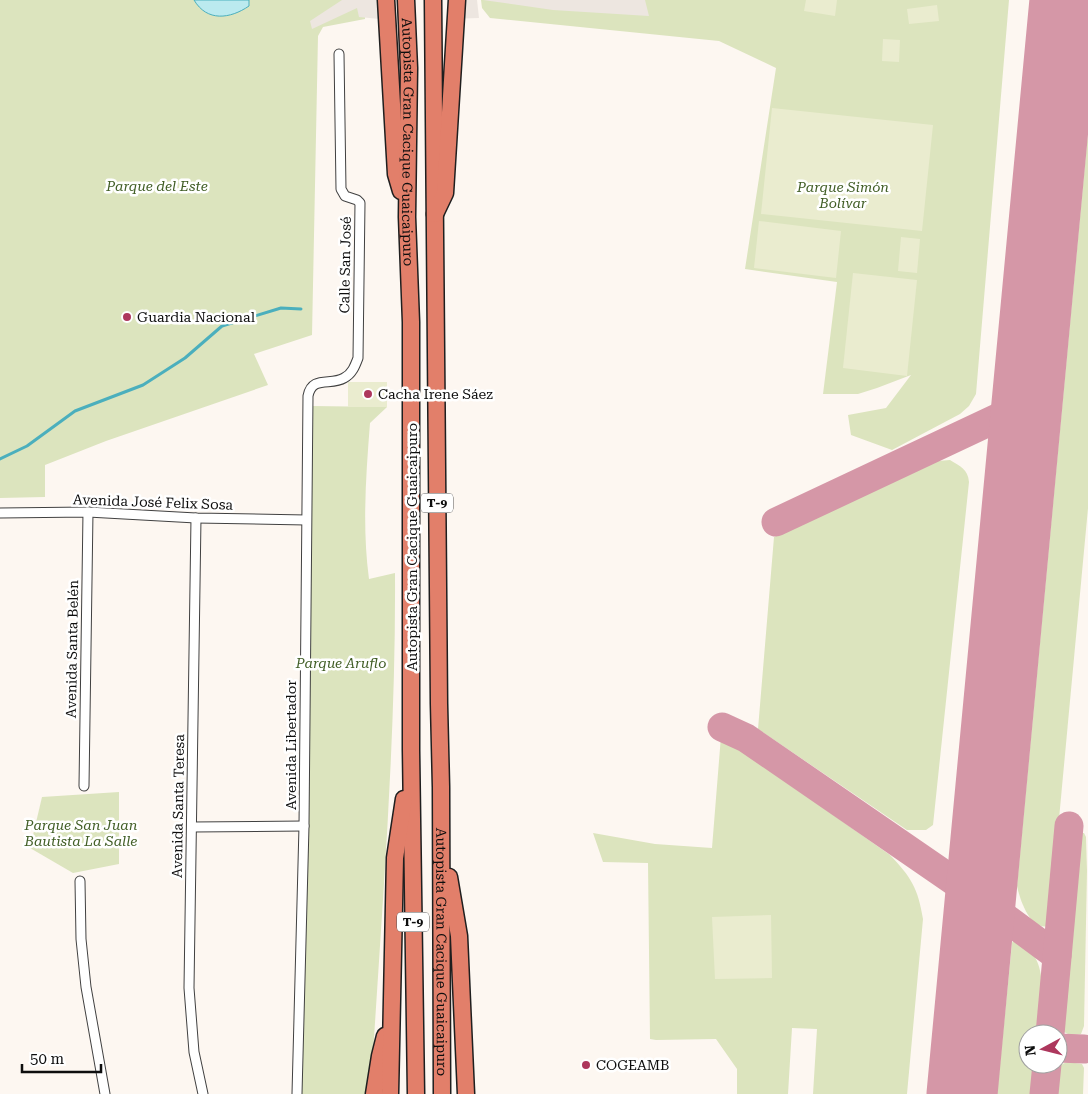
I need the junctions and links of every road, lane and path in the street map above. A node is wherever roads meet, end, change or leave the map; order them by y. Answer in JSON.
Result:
{"nodes":[{"id":1,"x":386,"y":0,"type":"edge"},
{"id":2,"x":406,"y":0,"type":"edge"},
{"id":3,"x":432,"y":0,"type":"edge"},
{"id":4,"x":457,"y":0,"type":"edge"},
{"id":5,"x":339,"y":54,"type":"dead end"},
{"id":6,"x":407,"y":217,"type":"junction"},
{"id":7,"x":433,"y":218,"type":"junction"},
{"id":8,"x":354,"y":367,"type":"joint"},
{"id":9,"x":88,"y":512,"type":"junction"},
{"id":10,"x":0,"y":513,"type":"edge"},
{"id":11,"x":196,"y":518,"type":"junction"},
{"id":12,"x":306,"y":520,"type":"junction"},
{"id":13,"x":411,"y":750,"type":"junction"},
{"id":14,"x":84,"y":786,"type":"dead end"},
{"id":15,"x":441,"y":821,"type":"junction"},
{"id":16,"x":304,"y":826,"type":"junction"},
{"id":17,"x":192,"y":828,"type":"junction"},
{"id":18,"x":80,"y":881,"type":"dead end"},
{"id":19,"x":392,"y":1008,"type":"junction"},
{"id":20,"x":105,"y":1094,"type":"edge"},
{"id":21,"x":203,"y":1094,"type":"edge"},
{"id":22,"x":297,"y":1094,"type":"edge"},
{"id":23,"x":374,"y":1094,"type":"edge"},
{"id":24,"x":390,"y":1094,"type":"edge"},
{"id":25,"x":416,"y":1094,"type":"edge"},
{"id":26,"x":442,"y":1094,"type":"edge"},
{"id":27,"x":466,"y":1094,"type":"edge"}],
"edges":[{"from":1,"to":6,"type":"highway"},
{"from":2,"to":6,"type":"highway","name":"Autopista Gran Cacique Guaicaipuro","number":"T-9"},
{"from":3,"to":7,"type":"highway","name":"Autopista Gran Cacique Guaicaipuro","number":"T-9"},
{"from":4,"to":7,"type":"highway"},
{"from":5,"to":8,"type":"street","name":"Calle San José"},
{"from":6,"to":13,"type":"highway","name":"Autopista Gran Cacique Guaicaipuro","number":"T-9"},
{"from":7,"to":15,"type":"highway","name":"Autopista Gran Cacique Guaicaipuro","number":"T-9"},
{"from":8,"to":12,"type":"street","name":"Avenida Libertador"},
{"from":9,"to":10,"type":"street","name":"Avenida José Felix Sosa"},
{"from":9,"to":11,"type":"street","name":"Avenida José Felix Sosa"},
{"from":9,"to":14,"type":"street","name":"Avenida Santa Belén"},
{"from":11,"to":12,"type":"street","name":"Avenida José Felix Sosa"},
{"from":11,"to":17,"type":"street","name":"Avenida Santa Teresa"},
{"from":12,"to":16,"type":"street","name":"Avenida Libertador"},
{"from":13,"to":19,"type":"highway"},
{"from":13,"to":25,"type":"highway","name":"Autopista Gran Cacique Guaicaipuro","number":"T-9"},
{"from":15,"to":26,"type":"highway","name":"Autopista Gran Cacique Guaicaipuro","number":"T-9"},
{"from":15,"to":27,"type":"highway"},
{"from":16,"to":17,"type":"street"},
{"from":16,"to":22,"type":"street","name":"Avenida Libertador"},
{"from":17,"to":21,"type":"street","name":"Avenida Santa Teresa"},
{"from":18,"to":20,"type":"street"},
{"from":19,"to":23,"type":"highway"},
{"from":19,"to":24,"type":"highway"}]}
